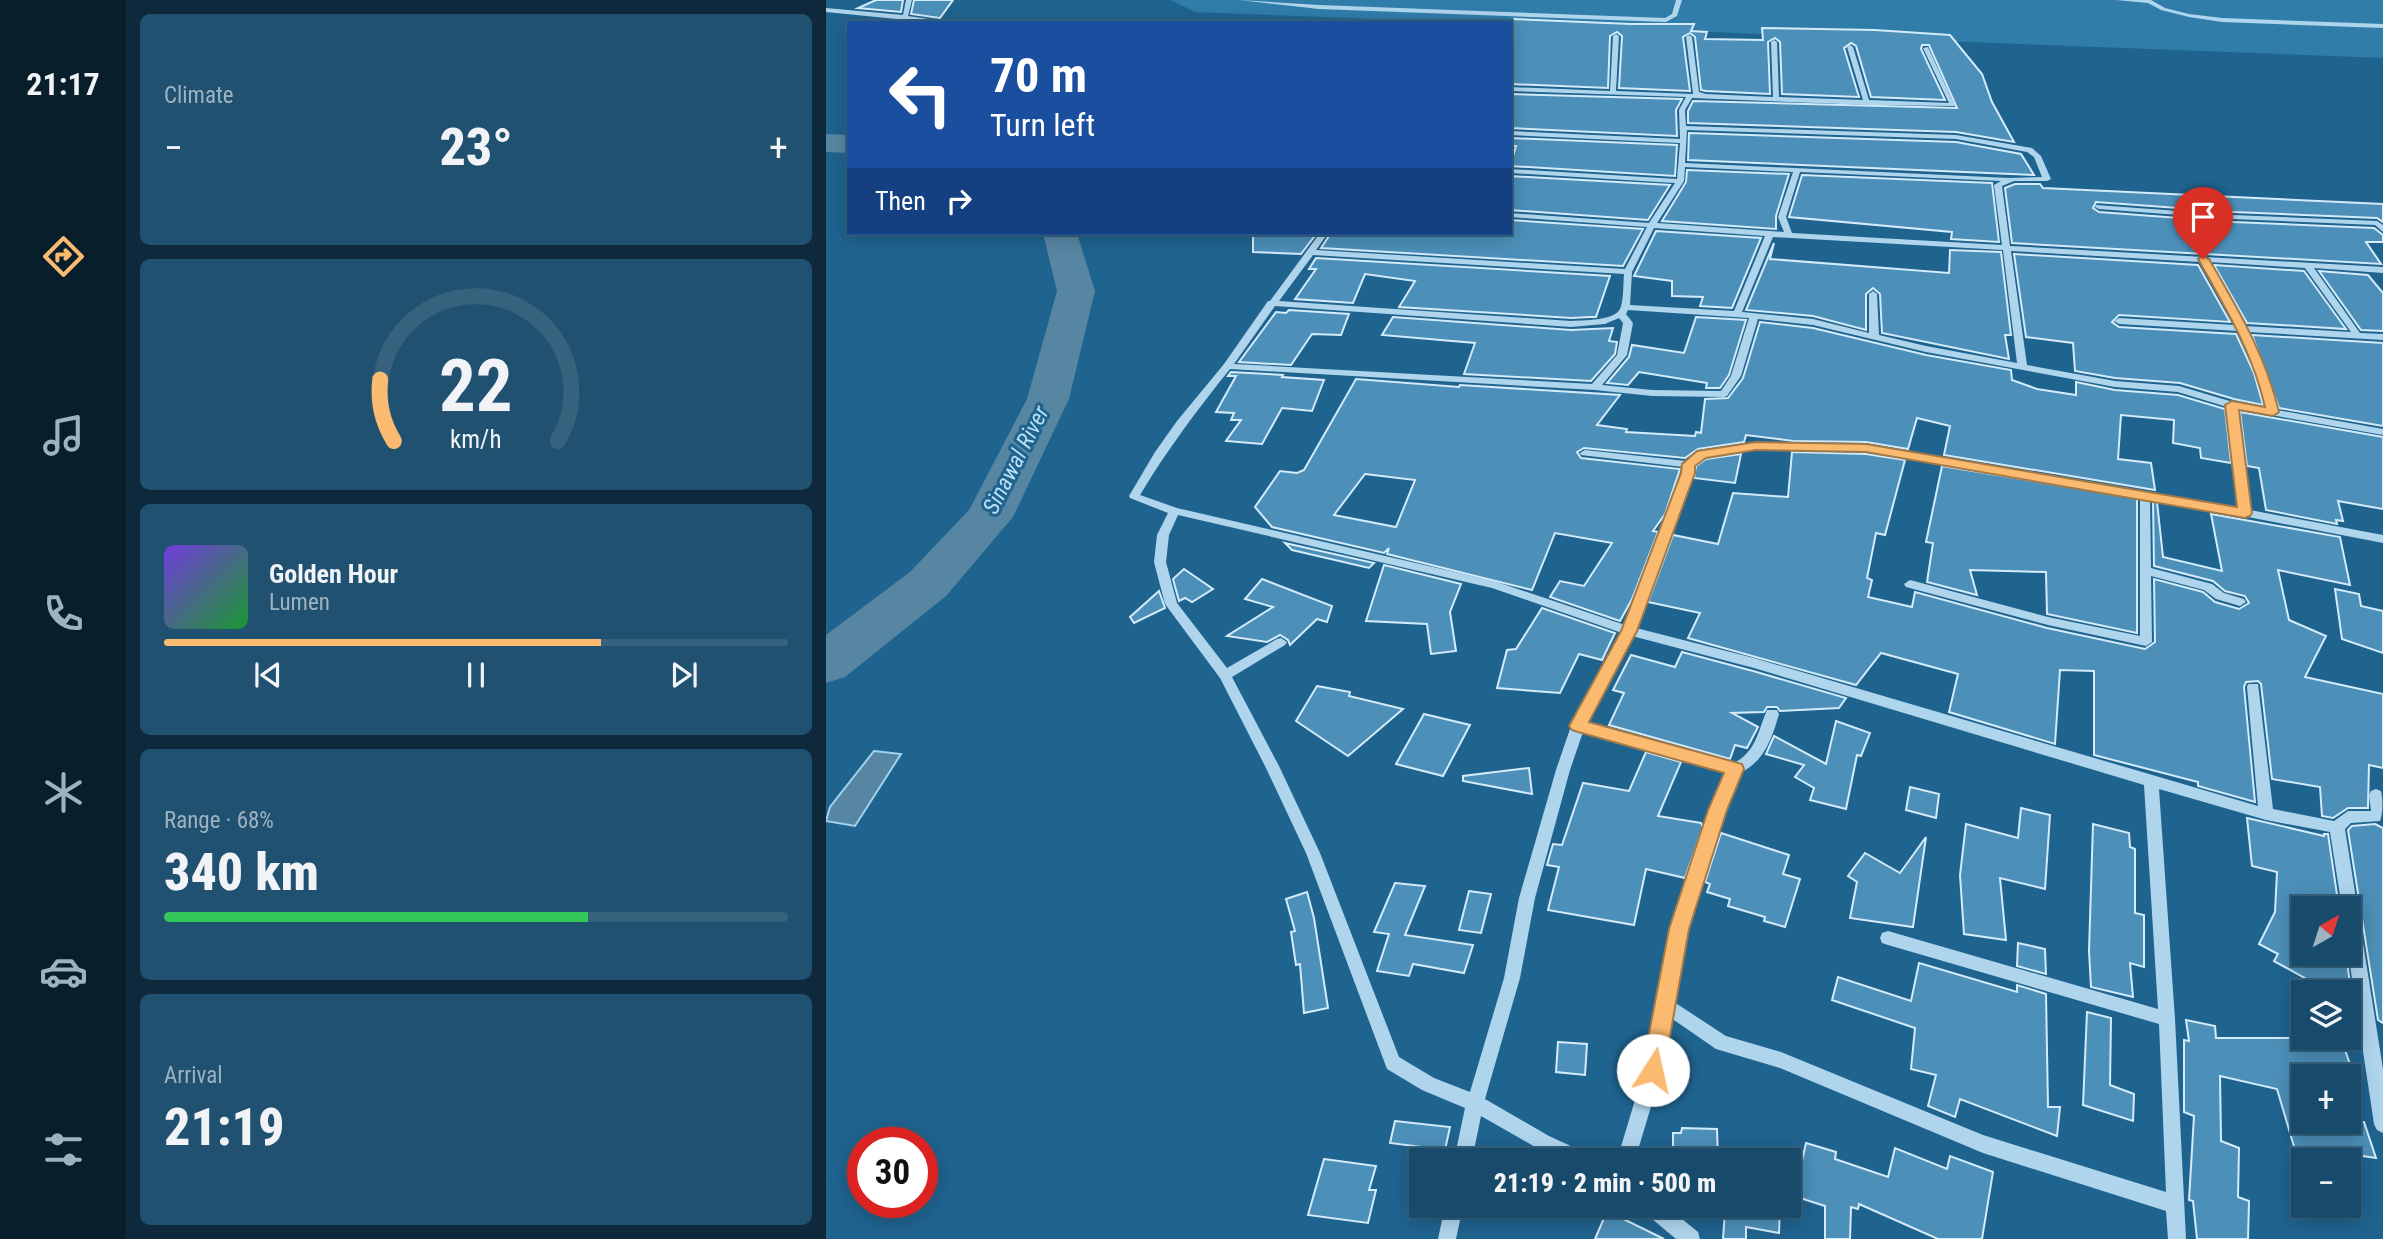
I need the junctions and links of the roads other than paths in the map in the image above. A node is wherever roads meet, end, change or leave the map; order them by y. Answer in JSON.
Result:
{"nodes":[{"id":1,"x":909,"y":0,"type":"edge"},
{"id":2,"x":1242,"y":0,"type":"edge"},
{"id":3,"x":1325,"y":0,"type":"edge"},
{"id":4,"x":1679,"y":0,"type":"edge"},
{"id":5,"x":2119,"y":0,"type":"edge"},
{"id":6,"x":2147,"y":1,"type":"edge"},
{"id":7,"x":1319,"y":7,"type":"junction"},
{"id":8,"x":826,"y":10,"type":"edge"},
{"id":9,"x":905,"y":18,"type":"junction"},
{"id":10,"x":934,"y":21,"type":"edge"},
{"id":11,"x":2383,"y":26,"type":"edge"},
{"id":12,"x":1616,"y":36,"type":"dead end"},
{"id":13,"x":1689,"y":37,"type":"dead end"},
{"id":14,"x":1774,"y":42,"type":"dead end"},
{"id":15,"x":1850,"y":47,"type":"dead end"},
{"id":16,"x":1926,"y":48,"type":"dead end"},
{"id":17,"x":1512,"y":89,"type":"edge"},
{"id":18,"x":1613,"y":92,"type":"junction"},
{"id":19,"x":1689,"y":97,"type":"junction"},
{"id":20,"x":1709,"y":97,"type":"junction"},
{"id":21,"x":1776,"y":99,"type":"junction"},
{"id":22,"x":1867,"y":103,"type":"junction"},
{"id":23,"x":1684,"y":128,"type":"junction"},
{"id":24,"x":1512,"y":133,"type":"edge"},
{"id":25,"x":1684,"y":141,"type":"junction"},
{"id":26,"x":1682,"y":165,"type":"junction"},
{"id":27,"x":1797,"y":171,"type":"junction"},
{"id":28,"x":1512,"y":172,"type":"edge"},
{"id":29,"x":2013,"y":179,"type":"junction"},
{"id":30,"x":1681,"y":181,"type":"junction"},
{"id":31,"x":2099,"y":207,"type":"dead end"},
{"id":32,"x":1512,"y":215,"type":"edge"},
{"id":33,"x":1653,"y":223,"type":"junction"},
{"id":34,"x":2383,"y":230,"type":"edge"},
{"id":35,"x":1770,"y":234,"type":"junction"},
{"id":36,"x":1323,"y":235,"type":"edge"},
{"id":37,"x":1789,"y":235,"type":"junction"},
{"id":38,"x":2004,"y":246,"type":"junction"},
{"id":39,"x":1312,"y":252,"type":"junction"},
{"id":40,"x":2203,"y":259,"type":"junction"},
{"id":41,"x":2307,"y":265,"type":"junction"},
{"id":42,"x":2383,"y":270,"type":"edge"},
{"id":43,"x":1628,"y":272,"type":"junction"},
{"id":44,"x":1873,"y":294,"type":"dead end"},
{"id":45,"x":1271,"y":303,"type":"junction"},
{"id":46,"x":1623,"y":310,"type":"junction"},
{"id":47,"x":1737,"y":314,"type":"junction"},
{"id":48,"x":1754,"y":316,"type":"junction"},
{"id":49,"x":2119,"y":321,"type":"dead end"},
{"id":50,"x":2244,"y":330,"type":"junction"},
{"id":51,"x":2358,"y":336,"type":"junction"},
{"id":52,"x":1874,"y":337,"type":"junction"},
{"id":53,"x":2383,"y":337,"type":"edge"},
{"id":54,"x":1227,"y":366,"type":"junction"},
{"id":55,"x":2022,"y":366,"type":"junction"},
{"id":56,"x":1595,"y":387,"type":"junction"},
{"id":57,"x":2232,"y":405,"type":"junction"},
{"id":58,"x":2273,"y":412,"type":"junction"},
{"id":59,"x":2383,"y":432,"type":"edge"},
{"id":60,"x":1585,"y":453,"type":"dead end"},
{"id":61,"x":1688,"y":464,"type":"junction"},
{"id":62,"x":2145,"y":494,"type":"junction"},
{"id":63,"x":1174,"y":511,"type":"junction"},
{"id":64,"x":2245,"y":513,"type":"junction"},
{"id":65,"x":2383,"y":538,"type":"edge"},
{"id":66,"x":2146,"y":571,"type":"junction"},
{"id":67,"x":1910,"y":584,"type":"dead end"},
{"id":68,"x":2240,"y":603,"type":"dead end"},
{"id":69,"x":1629,"y":631,"type":"junction"},
{"id":70,"x":1281,"y":642,"type":"dead end"},
{"id":71,"x":1225,"y":675,"type":"junction"},
{"id":72,"x":2253,"y":687,"type":"dead end"},
{"id":73,"x":1772,"y":714,"type":"dead end"},
{"id":74,"x":1578,"y":726,"type":"junction"},
{"id":75,"x":1735,"y":769,"type":"junction"},
{"id":76,"x":2151,"y":781,"type":"junction"},
{"id":77,"x":2376,"y":795,"type":"dead end"},
{"id":78,"x":2266,"y":814,"type":"junction"},
{"id":79,"x":2337,"y":827,"type":"junction"},
{"id":80,"x":1888,"y":937,"type":"dead end"},
{"id":81,"x":1665,"y":1004,"type":"junction"},
{"id":82,"x":2167,"y":1019,"type":"junction"},
{"id":83,"x":1475,"y":1103,"type":"junction"},
{"id":84,"x":2383,"y":1124,"type":"edge"},
{"id":85,"x":1466,"y":1148,"type":"edge"},
{"id":86,"x":1555,"y":1148,"type":"edge"},
{"id":87,"x":1630,"y":1148,"type":"edge"},
{"id":88,"x":2175,"y":1204,"type":"junction"},
{"id":89,"x":1451,"y":1218,"type":"edge"},
{"id":90,"x":1666,"y":1218,"type":"edge"},
{"id":91,"x":1447,"y":1239,"type":"edge"},
{"id":92,"x":1690,"y":1239,"type":"edge"},
{"id":93,"x":2177,"y":1239,"type":"edge"}],
"edges":[{"from":1,"to":9,"type":"street"},
{"from":2,"to":7,"type":"street"},
{"from":3,"to":7,"type":"street"},
{"from":4,"to":7,"type":"street"},
{"from":5,"to":6,"type":"street"},
{"from":6,"to":11,"type":"street"},
{"from":8,"to":9,"type":"street"},
{"from":9,"to":10,"type":"street"},
{"from":12,"to":18,"type":"street"},
{"from":13,"to":20,"type":"street"},
{"from":14,"to":21,"type":"street"},
{"from":15,"to":22,"type":"street"},
{"from":16,"to":22,"type":"street"},
{"from":17,"to":18,"type":"street"},
{"from":18,"to":19,"type":"street"},
{"from":19,"to":20,"type":"street"},
{"from":19,"to":23,"type":"street"},
{"from":20,"to":21,"type":"street"},
{"from":21,"to":22,"type":"street"},
{"from":23,"to":25,"type":"street"},
{"from":23,"to":29,"type":"street"},
{"from":24,"to":25,"type":"street"},
{"from":25,"to":26,"type":"street"},
{"from":26,"to":27,"type":"street"},
{"from":26,"to":30,"type":"street"},
{"from":27,"to":29,"type":"street"},
{"from":27,"to":37,"type":"street"},
{"from":28,"to":30,"type":"street"},
{"from":29,"to":38,"type":"street"},
{"from":30,"to":33,"type":"street"},
{"from":31,"to":34,"type":"street"},
{"from":32,"to":33,"type":"street"},
{"from":33,"to":35,"type":"street"},
{"from":33,"to":43,"type":"street"},
{"from":35,"to":37,"type":"street"},
{"from":35,"to":47,"type":"street"},
{"from":36,"to":39,"type":"street"},
{"from":37,"to":38,"type":"street"},
{"from":38,"to":40,"type":"street"},
{"from":38,"to":55,"type":"street"},
{"from":39,"to":43,"type":"street"},
{"from":39,"to":45,"type":"street"},
{"from":40,"to":41,"type":"street"},
{"from":40,"to":50,"type":"street"},
{"from":41,"to":42,"type":"street"},
{"from":41,"to":51,"type":"street"},
{"from":43,"to":46,"type":"street"},
{"from":44,"to":52,"type":"street"},
{"from":45,"to":46,"type":"street"},
{"from":45,"to":54,"type":"street"},
{"from":46,"to":47,"type":"street"},
{"from":46,"to":56,"type":"street"},
{"from":47,"to":48,"type":"street"},
{"from":48,"to":52,"type":"street"},
{"from":48,"to":56,"type":"street"},
{"from":49,"to":50,"type":"street"},
{"from":50,"to":51,"type":"street"},
{"from":50,"to":58,"type":"street"},
{"from":51,"to":53,"type":"street"},
{"from":52,"to":55,"type":"street"},
{"from":54,"to":56,"type":"street"},
{"from":54,"to":63,"type":"street"},
{"from":55,"to":57,"type":"street"},
{"from":57,"to":58,"type":"street"},
{"from":57,"to":64,"type":"street"},
{"from":58,"to":59,"type":"street"},
{"from":60,"to":61,"type":"street"},
{"from":61,"to":62,"type":"street"},
{"from":61,"to":69,"type":"street"},
{"from":62,"to":64,"type":"street"},
{"from":62,"to":66,"type":"street"},
{"from":63,"to":69,"type":"street"},
{"from":63,"to":71,"type":"street"},
{"from":64,"to":65,"type":"street"},
{"from":66,"to":67,"type":"street"},
{"from":66,"to":68,"type":"street"},
{"from":69,"to":74,"type":"street"},
{"from":69,"to":76,"type":"street"},
{"from":70,"to":71,"type":"street"},
{"from":71,"to":83,"type":"street"},
{"from":72,"to":78,"type":"street"},
{"from":73,"to":75,"type":"street"},
{"from":74,"to":75,"type":"street"},
{"from":74,"to":83,"type":"street"},
{"from":75,"to":81,"type":"street"},
{"from":76,"to":78,"type":"street"},
{"from":76,"to":82,"type":"street"},
{"from":77,"to":79,"type":"street"},
{"from":78,"to":79,"type":"street"},
{"from":79,"to":84,"type":"street"},
{"from":80,"to":82,"type":"street"},
{"from":81,"to":87,"type":"street"},
{"from":81,"to":88,"type":"street"},
{"from":82,"to":88,"type":"street"},
{"from":83,"to":85,"type":"street"},
{"from":83,"to":86,"type":"street"},
{"from":88,"to":93,"type":"street"},
{"from":89,"to":91,"type":"street"},
{"from":90,"to":92,"type":"street"}]}
